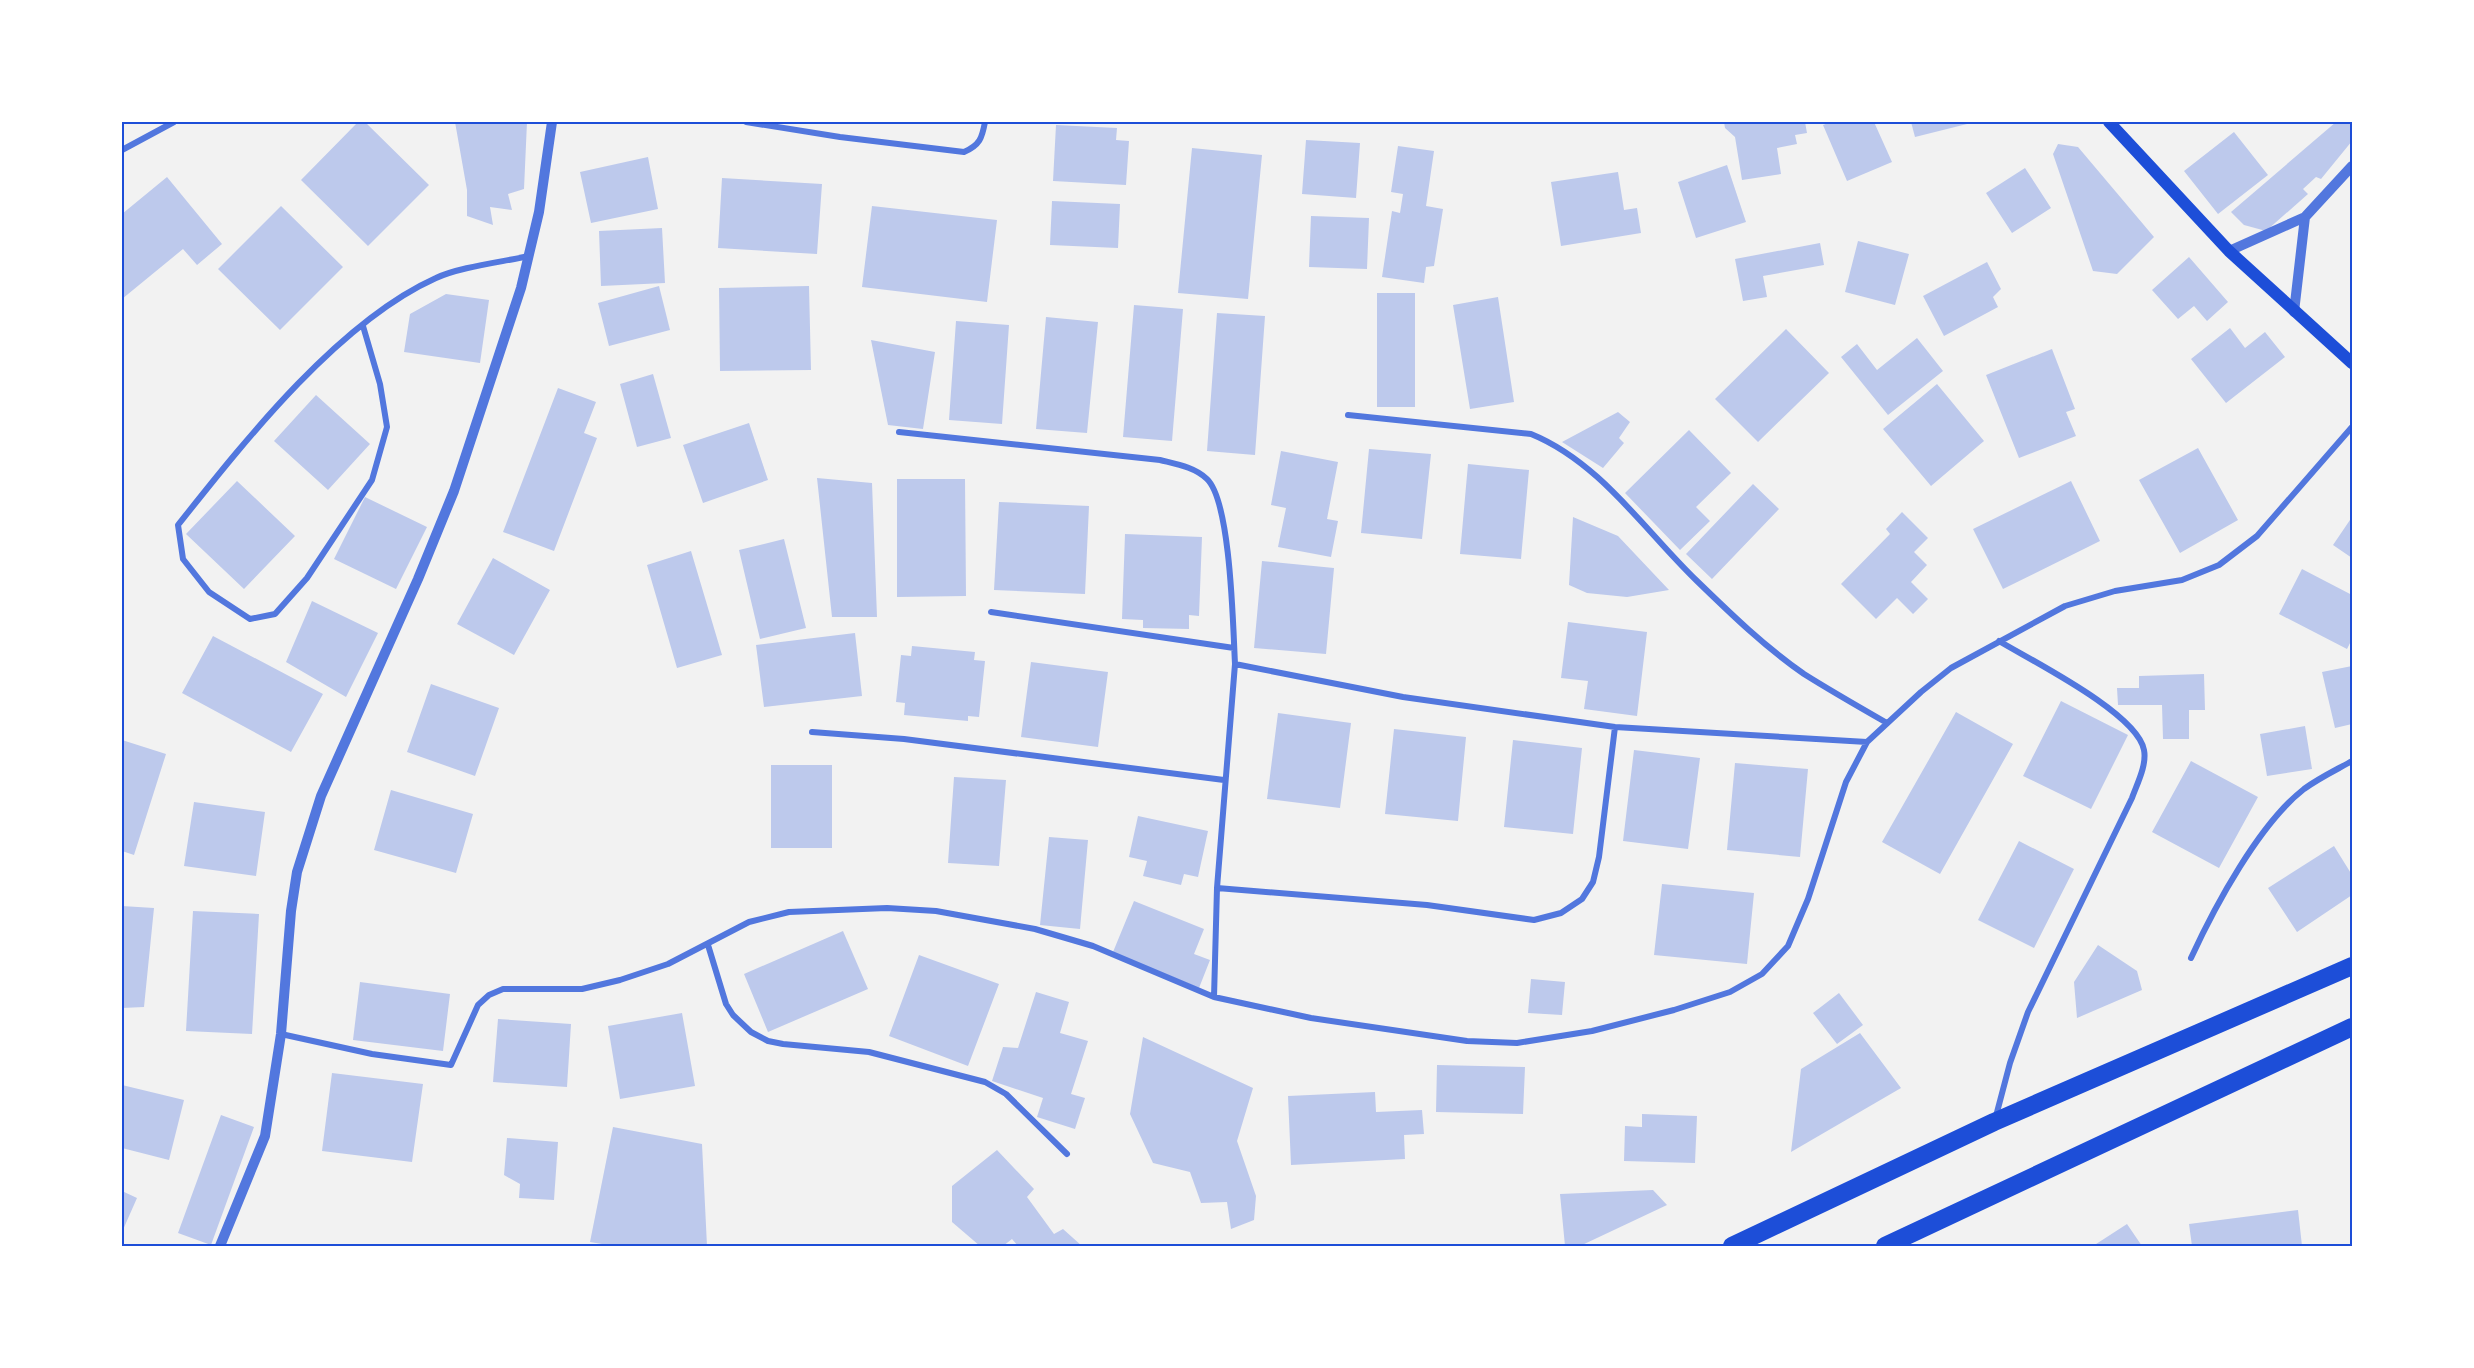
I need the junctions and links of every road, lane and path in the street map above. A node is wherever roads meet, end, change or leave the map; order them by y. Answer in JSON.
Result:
{"nodes":[{"id":1,"x":174,"y":122,"type":"edge"},
{"id":2,"x":552,"y":122,"type":"edge"},
{"id":3,"x":746,"y":122,"type":"edge"},
{"id":4,"x":985,"y":122,"type":"edge"},
{"id":5,"x":2109,"y":122,"type":"edge"},
{"id":6,"x":122,"y":150,"type":"edge"},
{"id":7,"x":2352,"y":166,"type":"edge"},
{"id":8,"x":2305,"y":217,"type":"junction"},
{"id":9,"x":2229,"y":251,"type":"junction"},
{"id":10,"x":529,"y":256,"type":"junction"},
{"id":11,"x":2294,"y":312,"type":"junction"},
{"id":12,"x":363,"y":326,"type":"junction"},
{"id":13,"x":2352,"y":363,"type":"edge"},
{"id":14,"x":1348,"y":415,"type":"dead end"},
{"id":15,"x":2352,"y":427,"type":"edge"},
{"id":16,"x":899,"y":432,"type":"dead end"},
{"id":17,"x":992,"y":612,"type":"dead end"},
{"id":18,"x":1999,"y":641,"type":"junction"},
{"id":19,"x":1234,"y":648,"type":"junction"},
{"id":20,"x":1235,"y":664,"type":"junction"},
{"id":21,"x":1887,"y":723,"type":"junction"},
{"id":22,"x":1615,"y":727,"type":"junction"},
{"id":23,"x":812,"y":732,"type":"dead end"},
{"id":24,"x":1867,"y":742,"type":"junction"},
{"id":25,"x":2352,"y":761,"type":"edge"},
{"id":26,"x":1224,"y":780,"type":"junction"},
{"id":27,"x":1217,"y":888,"type":"junction"},
{"id":28,"x":708,"y":945,"type":"junction"},
{"id":29,"x":2191,"y":958,"type":"dead end"},
{"id":30,"x":2352,"y":966,"type":"edge"},
{"id":31,"x":1214,"y":997,"type":"junction"},
{"id":32,"x":2352,"y":1026,"type":"edge"},
{"id":33,"x":281,"y":1034,"type":"junction"},
{"id":34,"x":1994,"y":1122,"type":"junction"},
{"id":35,"x":1067,"y":1154,"type":"dead end"},
{"id":36,"x":220,"y":1246,"type":"edge"},
{"id":37,"x":1732,"y":1246,"type":"edge"},
{"id":38,"x":1885,"y":1246,"type":"edge"}],
"edges":[{"from":1,"to":6,"type":"street"},
{"from":2,"to":10,"type":"street"},
{"from":3,"to":4,"type":"street"},
{"from":5,"to":9,"type":"main road"},
{"from":7,"to":8,"type":"street"},
{"from":8,"to":9,"type":"street"},
{"from":8,"to":11,"type":"street"},
{"from":9,"to":11,"type":"main road"},
{"from":10,"to":12,"type":"street"},
{"from":10,"to":33,"type":"street"},
{"from":11,"to":13,"type":"main road"},
{"from":12,"to":12,"type":"street"},
{"from":14,"to":21,"type":"street"},
{"from":15,"to":18,"type":"street"},
{"from":16,"to":19,"type":"street"},
{"from":17,"to":19,"type":"street"},
{"from":18,"to":21,"type":"street"},
{"from":18,"to":34,"type":"street"},
{"from":19,"to":20,"type":"street"},
{"from":20,"to":22,"type":"street"},
{"from":20,"to":26,"type":"street"},
{"from":21,"to":24,"type":"street"},
{"from":22,"to":24,"type":"street"},
{"from":22,"to":27,"type":"street"},
{"from":23,"to":26,"type":"street"},
{"from":24,"to":31,"type":"street"},
{"from":25,"to":29,"type":"street"},
{"from":26,"to":27,"type":"street"},
{"from":27,"to":31,"type":"street"},
{"from":28,"to":31,"type":"street"},
{"from":28,"to":33,"type":"street"},
{"from":28,"to":35,"type":"street"},
{"from":30,"to":34,"type":"highway"},
{"from":32,"to":38,"type":"highway"},
{"from":33,"to":36,"type":"street"},
{"from":34,"to":37,"type":"highway"}]}
